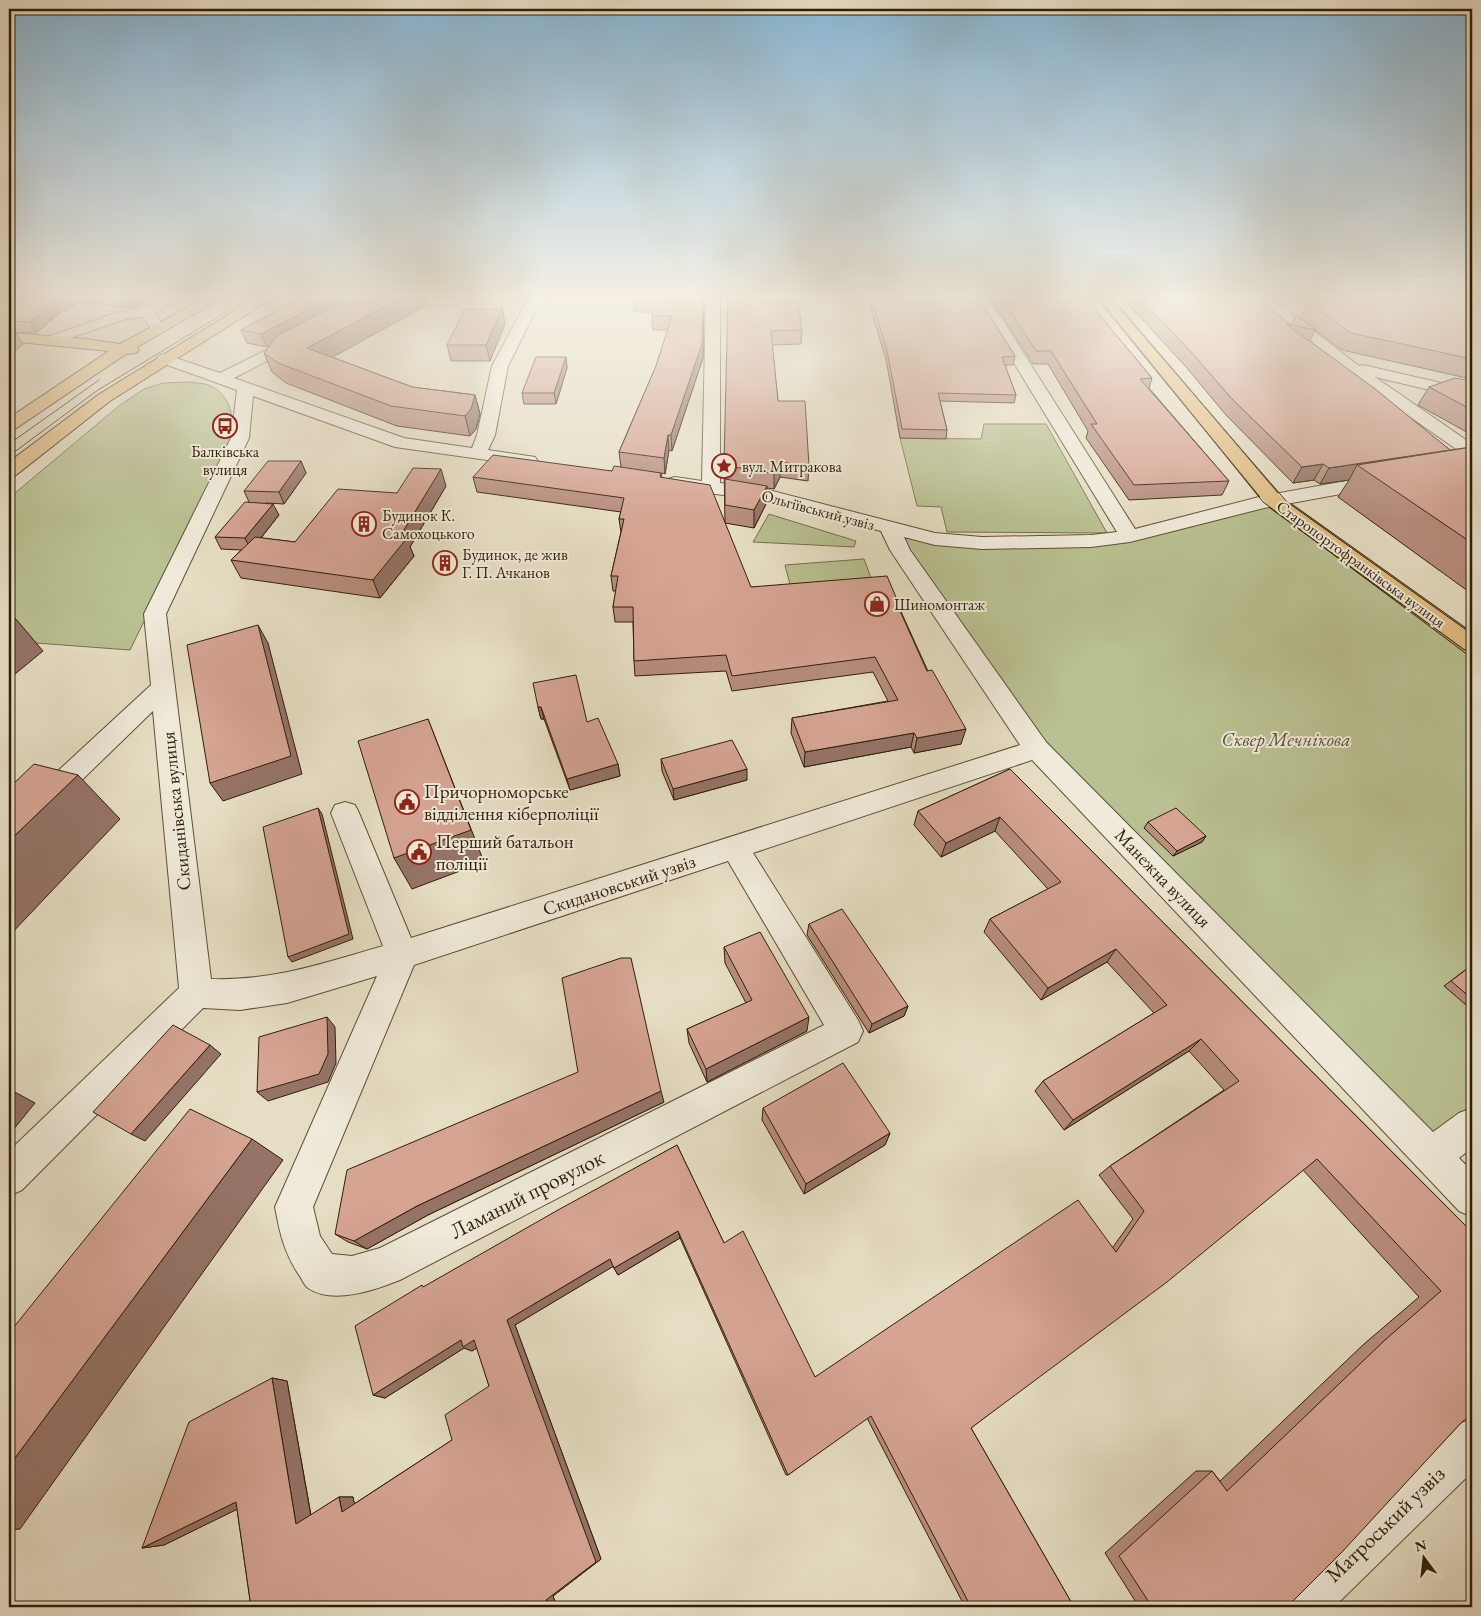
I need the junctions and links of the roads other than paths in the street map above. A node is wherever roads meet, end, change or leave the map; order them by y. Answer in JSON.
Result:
{"nodes":[{"id":1,"x":92,"y":369,"type":"edge"},
{"id":2,"x":148,"y":369,"type":"edge"},
{"id":3,"x":194,"y":369,"type":"edge"},
{"id":4,"x":240,"y":369,"type":"edge"},
{"id":5,"x":499,"y":369,"type":"edge"},
{"id":6,"x":713,"y":369,"type":"edge"},
{"id":7,"x":1026,"y":369,"type":"edge"},
{"id":8,"x":1164,"y":369,"type":"edge"},
{"id":9,"x":1352,"y":369,"type":"edge"},
{"id":10,"x":1360,"y":369,"type":"edge"},
{"id":11,"x":221,"y":379,"type":"junction"},
{"id":12,"x":246,"y":388,"type":"junction"},
{"id":13,"x":1472,"y":395,"type":"edge"},
{"id":14,"x":9,"y":425,"type":"edge"},
{"id":15,"x":1472,"y":452,"type":"edge"},
{"id":16,"x":478,"y":453,"type":"junction"},
{"id":17,"x":546,"y":463,"type":"edge"},
{"id":18,"x":9,"y":471,"type":"edge"},
{"id":19,"x":1393,"y":479,"type":"edge"},
{"id":20,"x":662,"y":481,"type":"edge"},
{"id":21,"x":711,"y":488,"type":"junction"},
{"id":22,"x":1274,"y":500,"type":"junction"},
{"id":23,"x":890,"y":529,"type":"junction"},
{"id":24,"x":1130,"y":536,"type":"junction"},
{"id":25,"x":1472,"y":644,"type":"edge"},
{"id":26,"x":163,"y":686,"type":"junction"},
{"id":27,"x":1037,"y":749,"type":"junction"},
{"id":28,"x":345,"y":812,"type":"dead end"},
{"id":29,"x":9,"y":833,"type":"edge"},
{"id":30,"x":735,"y":848,"type":"junction"},
{"id":31,"x":402,"y":955,"type":"junction"},
{"id":32,"x":196,"y":993,"type":"junction"},
{"id":33,"x":1472,"y":1126,"type":"edge"},
{"id":34,"x":1432,"y":1156,"type":"junction"},
{"id":35,"x":9,"y":1177,"type":"edge"},
{"id":36,"x":1472,"y":1198,"type":"edge"},
{"id":37,"x":1472,"y":1441,"type":"edge"},
{"id":38,"x":1298,"y":1607,"type":"edge"}],
"edges":[{"from":1,"to":14,"type":"main road"},
{"from":2,"to":18,"type":"main road"},
{"from":3,"to":11,"type":"street"},
{"from":4,"to":11,"type":"street"},
{"from":5,"to":16,"type":"street"},
{"from":6,"to":21,"type":"street"},
{"from":7,"to":24,"type":"street"},
{"from":8,"to":22,"type":"main road","name":"Старопортофранківська вулиця"},
{"from":9,"to":15,"type":"street"},
{"from":10,"to":13,"type":"street"},
{"from":11,"to":12,"type":"street"},
{"from":12,"to":16,"type":"street"},
{"from":12,"to":26,"type":"street","name":"Скиданівська вулиця"},
{"from":16,"to":17,"type":"street"},
{"from":19,"to":22,"type":"street","name":"Ольгіївський узвіз"},
{"from":20,"to":21,"type":"street","name":"Ольгіївський узвіз"},
{"from":21,"to":23,"type":"street","name":"Ольгіївський узвіз"},
{"from":22,"to":24,"type":"street","name":"Ольгіївський узвіз"},
{"from":22,"to":25,"type":"main road","name":"Старопортофранківська вулиця"},
{"from":23,"to":24,"type":"street","name":"Ольгіївський узвіз"},
{"from":23,"to":27,"type":"street","name":"Манежна вулиця"},
{"from":26,"to":29,"type":"street"},
{"from":26,"to":32,"type":"street","name":"Скиданівська вулиця"},
{"from":27,"to":30,"type":"street","name":"Скидановський узвіз"},
{"from":27,"to":34,"type":"street","name":"Манежна вулиця"},
{"from":28,"to":31,"type":"street"},
{"from":30,"to":31,"type":"street","name":"Скидановський узвіз"},
{"from":30,"to":31,"type":"street","name":"Ламаний провулок"},
{"from":31,"to":32,"type":"street","name":"Скидановський узвіз"},
{"from":32,"to":35,"type":"street"},
{"from":33,"to":34,"type":"street"},
{"from":34,"to":36,"type":"street","name":"Манежна вулиця"},
{"from":37,"to":38,"type":"street","name":"Матроський узвіз"}]}
